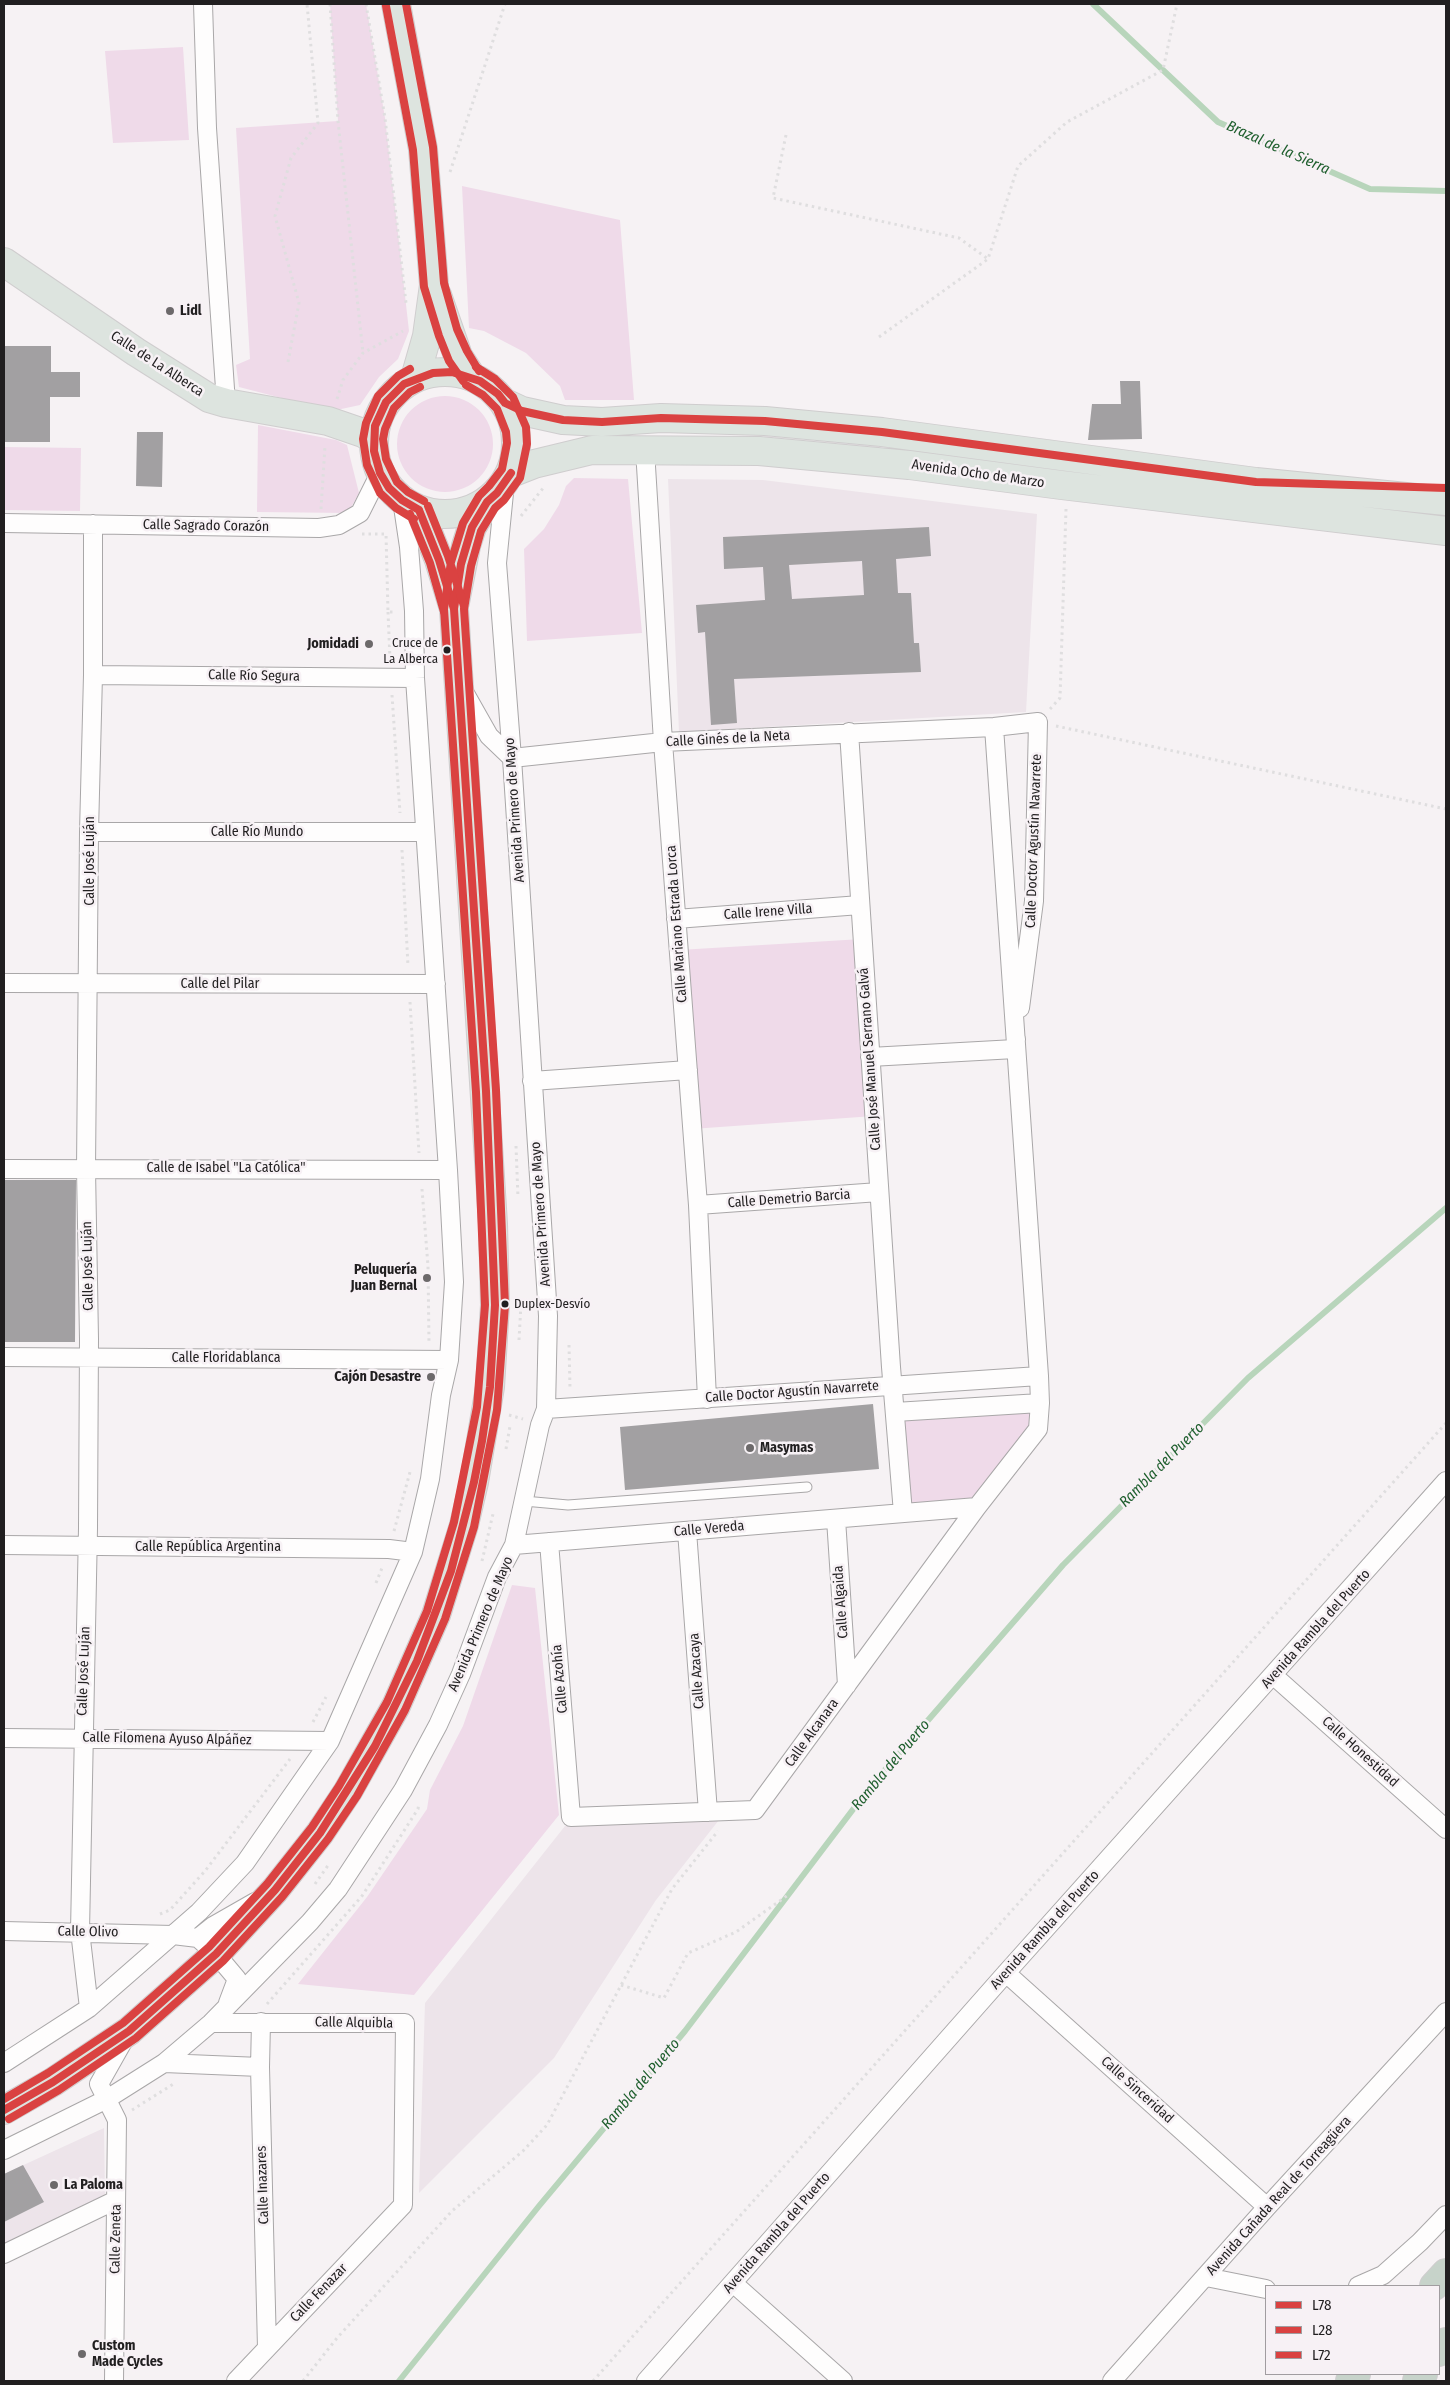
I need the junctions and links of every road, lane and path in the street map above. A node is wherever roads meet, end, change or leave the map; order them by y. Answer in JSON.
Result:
{"nodes":[{"id":1,"x":203,"y":4,"type":"edge"},
{"id":2,"x":307,"y":4,"type":"edge"},
{"id":3,"x":330,"y":4,"type":"edge"},
{"id":4,"x":366,"y":4,"type":"edge"},
{"id":5,"x":396,"y":4,"type":"edge"},
{"id":6,"x":505,"y":4,"type":"edge"},
{"id":7,"x":1177,"y":4,"type":"edge"},
{"id":8,"x":786,"y":135,"type":"dead end"},
{"id":9,"x":427,"y":184,"type":"junction"},
{"id":10,"x":988,"y":259,"type":"junction"},
{"id":11,"x":4,"y":262,"type":"edge"},
{"id":12,"x":434,"y":285,"type":"junction"},
{"id":13,"x":406,"y":308,"type":"dead end"},
{"id":14,"x":409,"y":327,"type":"dead end"},
{"id":15,"x":879,"y":337,"type":"dead end"},
{"id":16,"x":363,"y":353,"type":"junction"},
{"id":17,"x":288,"y":362,"type":"dead end"},
{"id":18,"x":470,"y":376,"type":"junction"},
{"id":19,"x":415,"y":378,"type":"junction"},
{"id":20,"x":226,"y":403,"type":"junction"},
{"id":21,"x":504,"y":403,"type":"junction"},
{"id":22,"x":328,"y":421,"type":"junction"},
{"id":23,"x":377,"y":426,"type":"junction"},
{"id":24,"x":645,"y":450,"type":"junction"},
{"id":25,"x":380,"y":473,"type":"junction"},
{"id":26,"x":1256,"y":482,"type":"junction"},
{"id":27,"x":546,"y":484,"type":"dead end"},
{"id":28,"x":501,"y":486,"type":"junction"},
{"id":29,"x":1446,"y":488,"type":"edge"},
{"id":30,"x":1446,"y":501,"type":"edge"},
{"id":31,"x":1066,"y":504,"type":"dead end"},
{"id":32,"x":410,"y":505,"type":"junction"},
{"id":33,"x":517,"y":521,"type":"dead end"},
{"id":34,"x":4,"y":523,"type":"edge"},
{"id":35,"x":93,"y":524,"type":"junction"},
{"id":36,"x":319,"y":528,"type":"junction"},
{"id":37,"x":1446,"y":531,"type":"edge"},
{"id":38,"x":358,"y":534,"type":"dead end"},
{"id":39,"x":454,"y":609,"type":"junction"},
{"id":40,"x":414,"y":611,"type":"junction"},
{"id":41,"x":388,"y":612,"type":"junction"},
{"id":42,"x":93,"y":675,"type":"junction"},
{"id":43,"x":390,"y":678,"type":"junction"},
{"id":44,"x":415,"y":678,"type":"junction"},
{"id":45,"x":459,"y":683,"type":"junction"},
{"id":46,"x":1038,"y":722,"type":"junction"},
{"id":47,"x":994,"y":726,"type":"junction"},
{"id":48,"x":849,"y":732,"type":"junction"},
{"id":49,"x":663,"y":742,"type":"junction"},
{"id":50,"x":512,"y":758,"type":"junction"},
{"id":51,"x":1446,"y":809,"type":"edge"},
{"id":52,"x":90,"y":832,"type":"junction"},
{"id":53,"x":401,"y":832,"type":"junction"},
{"id":54,"x":425,"y":832,"type":"junction"},
{"id":55,"x":860,"y":905,"type":"junction"},
{"id":56,"x":676,"y":919,"type":"junction"},
{"id":57,"x":4,"y":983,"type":"edge"},
{"id":58,"x":88,"y":983,"type":"junction"},
{"id":59,"x":409,"y":984,"type":"junction"},
{"id":60,"x":436,"y":984,"type":"junction"},
{"id":61,"x":1015,"y":1049,"type":"junction"},
{"id":62,"x":870,"y":1057,"type":"junction"},
{"id":63,"x":688,"y":1070,"type":"junction"},
{"id":64,"x":532,"y":1081,"type":"junction"},
{"id":65,"x":516,"y":1138,"type":"dead end"},
{"id":66,"x":86,"y":1168,"type":"junction"},
{"id":67,"x":420,"y":1168,"type":"junction"},
{"id":68,"x":4,"y":1169,"type":"edge"},
{"id":69,"x":448,"y":1170,"type":"junction"},
{"id":70,"x":879,"y":1192,"type":"junction"},
{"id":71,"x":698,"y":1205,"type":"junction"},
{"id":72,"x":518,"y":1208,"type":"dead end"},
{"id":73,"x":521,"y":1297,"type":"dead end"},
{"id":74,"x":518,"y":1346,"type":"dead end"},
{"id":75,"x":4,"y":1357,"type":"edge"},
{"id":76,"x":89,"y":1357,"type":"junction"},
{"id":77,"x":428,"y":1359,"type":"junction"},
{"id":78,"x":449,"y":1360,"type":"junction"},
{"id":79,"x":1039,"y":1376,"type":"junction"},
{"id":80,"x":893,"y":1385,"type":"junction"},
{"id":81,"x":707,"y":1399,"type":"junction"},
{"id":82,"x":1040,"y":1403,"type":"junction"},
{"id":83,"x":513,"y":1406,"type":"dead end"},
{"id":84,"x":546,"y":1409,"type":"junction"},
{"id":85,"x":895,"y":1412,"type":"junction"},
{"id":86,"x":1446,"y":1423,"type":"edge"},
{"id":87,"x":506,"y":1450,"type":"dead end"},
{"id":88,"x":412,"y":1462,"type":"dead end"},
{"id":89,"x":1446,"y":1481,"type":"edge"},
{"id":90,"x":807,"y":1487,"type":"dead end"},
{"id":91,"x":524,"y":1501,"type":"junction"},
{"id":92,"x":495,"y":1506,"type":"dead end"},
{"id":93,"x":977,"y":1507,"type":"junction"},
{"id":94,"x":904,"y":1513,"type":"junction"},
{"id":95,"x":836,"y":1519,"type":"junction"},
{"id":96,"x":687,"y":1531,"type":"junction"},
{"id":97,"x":549,"y":1542,"type":"junction"},
{"id":98,"x":4,"y":1545,"type":"edge"},
{"id":99,"x":514,"y":1545,"type":"junction"},
{"id":100,"x":88,"y":1546,"type":"junction"},
{"id":101,"x":389,"y":1549,"type":"junction"},
{"id":102,"x":412,"y":1552,"type":"junction"},
{"id":103,"x":480,"y":1569,"type":"dead end"},
{"id":104,"x":376,"y":1585,"type":"dead end"},
{"id":105,"x":1274,"y":1676,"type":"junction"},
{"id":106,"x":847,"y":1685,"type":"junction"},
{"id":107,"x":328,"y":1693,"type":"dead end"},
{"id":108,"x":4,"y":1738,"type":"edge"},
{"id":109,"x":82,"y":1738,"type":"junction"},
{"id":110,"x":304,"y":1741,"type":"junction"},
{"id":111,"x":330,"y":1741,"type":"junction"},
{"id":112,"x":734,"y":1811,"type":"junction"},
{"id":113,"x":708,"y":1812,"type":"junction"},
{"id":114,"x":572,"y":1817,"type":"joint"},
{"id":115,"x":1446,"y":1829,"type":"edge"},
{"id":116,"x":330,"y":1862,"type":"dead end"},
{"id":117,"x":314,"y":1886,"type":"dead end"},
{"id":118,"x":788,"y":1895,"type":"dead end"},
{"id":119,"x":156,"y":1916,"type":"dead end"},
{"id":120,"x":4,"y":1931,"type":"edge"},
{"id":121,"x":80,"y":1932,"type":"junction"},
{"id":122,"x":173,"y":1935,"type":"junction"},
{"id":123,"x":207,"y":1946,"type":"junction"},
{"id":124,"x":270,"y":1964,"type":"junction"},
{"id":125,"x":1006,"y":1973,"type":"junction"},
{"id":126,"x":237,"y":1979,"type":"junction"},
{"id":127,"x":621,"y":1985,"type":"junction"},
{"id":128,"x":89,"y":2008,"type":"junction"},
{"id":129,"x":226,"y":2008,"type":"junction"},
{"id":130,"x":1446,"y":2012,"type":"edge"},
{"id":131,"x":261,"y":2022,"type":"junction"},
{"id":132,"x":211,"y":2024,"type":"junction"},
{"id":133,"x":129,"y":2031,"type":"junction"},
{"id":134,"x":4,"y":2064,"type":"edge"},
{"id":135,"x":164,"y":2064,"type":"junction"},
{"id":136,"x":260,"y":2067,"type":"junction"},
{"id":137,"x":107,"y":2099,"type":"junction"},
{"id":138,"x":4,"y":2110,"type":"edge"},
{"id":139,"x":4,"y":2150,"type":"edge"},
{"id":140,"x":116,"y":2200,"type":"junction"},
{"id":141,"x":403,"y":2205,"type":"joint"},
{"id":142,"x":1267,"y":2207,"type":"junction"},
{"id":143,"x":1446,"y":2215,"type":"edge"},
{"id":144,"x":4,"y":2254,"type":"edge"},
{"id":145,"x":1446,"y":2273,"type":"edge"},
{"id":146,"x":1206,"y":2277,"type":"junction"},
{"id":147,"x":733,"y":2282,"type":"junction"},
{"id":148,"x":1360,"y":2285,"type":"edge"},
{"id":149,"x":1435,"y":2285,"type":"edge"},
{"id":150,"x":1265,"y":2289,"type":"edge"},
{"id":151,"x":267,"y":2348,"type":"junction"},
{"id":152,"x":114,"y":2381,"type":"edge"},
{"id":153,"x":236,"y":2381,"type":"edge"},
{"id":154,"x":303,"y":2381,"type":"edge"},
{"id":155,"x":593,"y":2381,"type":"edge"},
{"id":156,"x":646,"y":2381,"type":"edge"},
{"id":157,"x":843,"y":2381,"type":"edge"},
{"id":158,"x":1112,"y":2381,"type":"edge"}],
"edges":[{"from":1,"to":20,"type":"street"},
{"from":2,"to":17,"type":"path"},
{"from":3,"to":16,"type":"path"},
{"from":4,"to":13,"type":"path"},
{"from":5,"to":9,"type":"main road"},
{"from":6,"to":9,"type":"path"},
{"from":7,"to":10,"type":"path"},
{"from":8,"to":10,"type":"path"},
{"from":9,"to":12,"type":"main road"},
{"from":10,"to":15,"type":"path"},
{"from":11,"to":20,"type":"main road","name":"Calle de La Alberca"},
{"from":12,"to":18,"type":"main road"},
{"from":12,"to":19,"type":"main road"},
{"from":14,"to":16,"type":"path"},
{"from":16,"to":22,"type":"path"},
{"from":18,"to":19,"type":"main road"},
{"from":18,"to":21,"type":"main road"},
{"from":19,"to":23,"type":"main road"},
{"from":20,"to":22,"type":"main road","name":"Calle de La Alberca"},
{"from":21,"to":26,"type":"main road","name":"Avenida Ocho de Marzo"},
{"from":21,"to":28,"type":"main road"},
{"from":22,"to":23,"type":"main road","name":"Calle de La Alberca"},
{"from":22,"to":36,"type":"path"},
{"from":23,"to":25,"type":"main road"},
{"from":24,"to":28,"type":"main road","name":"Avenida Ocho de Marzo"},
{"from":24,"to":37,"type":"main road","name":"Avenida Ocho de Marzo"},
{"from":24,"to":49,"type":"street","name":"Calle Mariano Estrada Lorca"},
{"from":25,"to":32,"type":"main road"},
{"from":25,"to":36,"type":"street","name":"Calle Sagrado Corazón"},
{"from":26,"to":29,"type":"street"},
{"from":26,"to":30,"type":"main road","name":"Avenida Ocho de Marzo"},
{"from":27,"to":33,"type":"path"},
{"from":28,"to":32,"type":"main road"},
{"from":28,"to":39,"type":"main road"},
{"from":28,"to":50,"type":"street","name":"Avenida Primero de Mayo"},
{"from":31,"to":46,"type":"path"},
{"from":32,"to":39,"type":"main road"},
{"from":32,"to":40,"type":"street"},
{"from":34,"to":35,"type":"street","name":"Calle Sagrado Corazón"},
{"from":35,"to":36,"type":"street","name":"Calle Sagrado Corazón"},
{"from":35,"to":42,"type":"street","name":"Calle José Luján"},
{"from":38,"to":41,"type":"path"},
{"from":39,"to":45,"type":"main road"},
{"from":40,"to":41,"type":"path"},
{"from":40,"to":44,"type":"street"},
{"from":41,"to":43,"type":"path"},
{"from":42,"to":43,"type":"street","name":"Calle Río Segura"},
{"from":42,"to":52,"type":"street","name":"Calle José Luján"},
{"from":43,"to":44,"type":"street","name":"Calle Río Segura"},
{"from":43,"to":53,"type":"path"},
{"from":44,"to":54,"type":"street"},
{"from":45,"to":50,"type":"street"},
{"from":45,"to":123,"type":"main road"},
{"from":46,"to":47,"type":"street","name":"Calle Ginés de la Neta"},
{"from":46,"to":51,"type":"path"},
{"from":46,"to":61,"type":"street","name":"Calle Doctor Agustín Navarrete"},
{"from":47,"to":48,"type":"street","name":"Calle Ginés de la Neta"},
{"from":47,"to":61,"type":"street","name":"Calle Doctor Agustín Navarrete"},
{"from":48,"to":49,"type":"street","name":"Calle Ginés de la Neta"},
{"from":48,"to":55,"type":"street","name":"Calle José Manuel Serrano Galvá"},
{"from":49,"to":50,"type":"street","name":"Calle Ginés de la Neta"},
{"from":49,"to":56,"type":"street","name":"Calle Mariano Estrada Lorca"},
{"from":50,"to":64,"type":"street","name":"Avenida Primero de Mayo"},
{"from":52,"to":53,"type":"street","name":"Calle Río Mundo"},
{"from":52,"to":58,"type":"street","name":"Calle José Luján"},
{"from":53,"to":54,"type":"street","name":"Calle Río Mundo"},
{"from":53,"to":59,"type":"path"},
{"from":54,"to":60,"type":"street"},
{"from":55,"to":56,"type":"street","name":"Calle Irene Villa"},
{"from":55,"to":62,"type":"street","name":"Calle José Manuel Serrano Galvá"},
{"from":56,"to":63,"type":"street","name":"Calle Mariano Estrada Lorca"},
{"from":57,"to":58,"type":"street","name":"Calle del Pilar"},
{"from":58,"to":59,"type":"street","name":"Calle del Pilar"},
{"from":58,"to":66,"type":"street","name":"Calle José Luján"},
{"from":59,"to":60,"type":"street","name":"Calle del Pilar"},
{"from":59,"to":67,"type":"path"},
{"from":60,"to":69,"type":"street"},
{"from":61,"to":62,"type":"street"},
{"from":61,"to":79,"type":"street","name":"Calle Doctor Agustín Navarrete"},
{"from":62,"to":70,"type":"street","name":"Calle José Manuel Serrano Galvá"},
{"from":63,"to":64,"type":"street"},
{"from":63,"to":71,"type":"street","name":"Calle Mariano Estrada Lorca"},
{"from":64,"to":84,"type":"street","name":"Avenida Primero de Mayo"},
{"from":65,"to":72,"type":"path"},
{"from":66,"to":67,"type":"street","name":"Calle de Isabel \"La Católica\""},
{"from":66,"to":68,"type":"street","name":"Calle de Isabel \"La Católica\""},
{"from":66,"to":76,"type":"street","name":"Calle José Luján"},
{"from":67,"to":69,"type":"street","name":"Calle de Isabel \"La Católica\""},
{"from":67,"to":77,"type":"path"},
{"from":69,"to":78,"type":"street"},
{"from":70,"to":71,"type":"street","name":"Calle Demetrio Barcia"},
{"from":70,"to":80,"type":"street","name":"Calle José Manuel Serrano Galvá"},
{"from":71,"to":81,"type":"street","name":"Calle Mariano Estrada Lorca"},
{"from":73,"to":74,"type":"path"},
{"from":75,"to":76,"type":"street","name":"Calle Floridablanca"},
{"from":76,"to":77,"type":"street","name":"Calle Floridablanca"},
{"from":76,"to":100,"type":"street","name":"Calle José Luján"},
{"from":77,"to":78,"type":"street","name":"Calle Floridablanca"},
{"from":78,"to":102,"type":"street"},
{"from":79,"to":80,"type":"street","name":"Calle Doctor Agustín Navarrete"},
{"from":79,"to":82,"type":"street","name":"Calle Doctor Agustín Navarrete"},
{"from":80,"to":81,"type":"street","name":"Calle Doctor Agustín Navarrete"},
{"from":80,"to":85,"type":"street","name":"Calle José Manuel Serrano Galvá"},
{"from":81,"to":84,"type":"street","name":"Calle Doctor Agustín Navarrete"},
{"from":82,"to":85,"type":"street"},
{"from":82,"to":93,"type":"street","name":"Calle Alcanara"},
{"from":83,"to":87,"type":"path"},
{"from":84,"to":91,"type":"street","name":"Avenida Primero de Mayo"},
{"from":85,"to":94,"type":"street","name":"Calle José Manuel Serrano Galvá"},
{"from":86,"to":155,"type":"path"},
{"from":88,"to":101,"type":"path"},
{"from":89,"to":105,"type":"street","name":"Avenida Rambla del Puerto"},
{"from":90,"to":91,"type":"lane"},
{"from":91,"to":99,"type":"street","name":"Avenida Primero de Mayo"},
{"from":92,"to":103,"type":"path"},
{"from":93,"to":94,"type":"street","name":"Calle Vereda"},
{"from":93,"to":106,"type":"street","name":"Calle Alcanara"},
{"from":94,"to":95,"type":"street","name":"Calle Vereda"},
{"from":95,"to":96,"type":"street","name":"Calle Vereda"},
{"from":95,"to":106,"type":"street","name":"Calle Algaida"},
{"from":96,"to":97,"type":"street","name":"Calle Vereda"},
{"from":96,"to":113,"type":"street","name":"Calle Azacaya"},
{"from":97,"to":99,"type":"street","name":"Calle Vereda"},
{"from":97,"to":114,"type":"street","name":"Calle Azohía"},
{"from":98,"to":100,"type":"street","name":"Calle República Argentina"},
{"from":99,"to":124,"type":"street","name":"Avenida Primero de Mayo"},
{"from":100,"to":101,"type":"street","name":"Calle República Argentina"},
{"from":100,"to":109,"type":"street","name":"Calle José Luján"},
{"from":101,"to":102,"type":"street","name":"Calle República Argentina"},
{"from":101,"to":104,"type":"path"},
{"from":102,"to":111,"type":"street"},
{"from":105,"to":115,"type":"street","name":"Calle Honestidad"},
{"from":105,"to":125,"type":"street","name":"Avenida Rambla del Puerto"},
{"from":106,"to":112,"type":"street","name":"Calle Alcanara"},
{"from":107,"to":110,"type":"path"},
{"from":108,"to":109,"type":"street","name":"Calle Filomena Ayuso Alpáñez"},
{"from":109,"to":110,"type":"street","name":"Calle Filomena Ayuso Alpáñez"},
{"from":109,"to":121,"type":"street","name":"Calle José Luján"},
{"from":110,"to":111,"type":"street","name":"Calle Filomena Ayuso Alpáñez"},
{"from":110,"to":119,"type":"path"},
{"from":111,"to":122,"type":"street"},
{"from":112,"to":113,"type":"street","name":"Calle Alcanara"},
{"from":112,"to":127,"type":"path"},
{"from":113,"to":114,"type":"street","name":"Calle Alcanara"},
{"from":116,"to":117,"type":"path"},
{"from":118,"to":127,"type":"path"},
{"from":120,"to":121,"type":"street","name":"Calle Olivo"},
{"from":121,"to":122,"type":"street","name":"Calle Olivo"},
{"from":121,"to":128,"type":"street","name":"Calle José Luján"},
{"from":122,"to":123,"type":"street"},
{"from":122,"to":128,"type":"street"},
{"from":123,"to":126,"type":"street"},
{"from":123,"to":133,"type":"main road"},
{"from":124,"to":126,"type":"street","name":"Avenida Primero de Mayo"},
{"from":124,"to":129,"type":"street","name":"Avenida Primero de Mayo"},
{"from":125,"to":142,"type":"street","name":"Calle Sinceridad"},
{"from":125,"to":147,"type":"street","name":"Avenida Rambla del Puerto"},
{"from":126,"to":129,"type":"street","name":"Avenida Primero de Mayo"},
{"from":127,"to":154,"type":"path"},
{"from":128,"to":134,"type":"street"},
{"from":129,"to":132,"type":"street","name":"Avenida Primero de Mayo"},
{"from":130,"to":142,"type":"street","name":"Avenida Cañada Real de Torreagüera"},
{"from":131,"to":132,"type":"street","name":"Calle Alquibla"},
{"from":131,"to":136,"type":"street","name":"Calle Inazares"},
{"from":131,"to":141,"type":"street","name":"Calle Alquibla"},
{"from":132,"to":135,"type":"street","name":"Avenida Primero de Mayo"},
{"from":133,"to":137,"type":"street"},
{"from":133,"to":138,"type":"main road"},
{"from":135,"to":136,"type":"street"},
{"from":135,"to":137,"type":"street","name":"Avenida Primero de Mayo"},
{"from":136,"to":151,"type":"street","name":"Calle Inazares"},
{"from":137,"to":139,"type":"street","name":"Avenida Primero de Mayo"},
{"from":137,"to":140,"type":"street","name":"Calle Zeneta"},
{"from":140,"to":144,"type":"street"},
{"from":140,"to":152,"type":"street","name":"Calle Zeneta"},
{"from":141,"to":151,"type":"street","name":"Calle Fenazar"},
{"from":142,"to":146,"type":"street","name":"Avenida Cañada Real de Torreagüera"},
{"from":143,"to":148,"type":"street"},
{"from":145,"to":149,"type":"highway"},
{"from":146,"to":150,"type":"street"},
{"from":146,"to":158,"type":"street","name":"Avenida Cañada Real de Torreagüera"},
{"from":147,"to":156,"type":"street","name":"Avenida Rambla del Puerto"},
{"from":147,"to":157,"type":"street"},
{"from":151,"to":153,"type":"street","name":"Calle Fenazar"}]}
